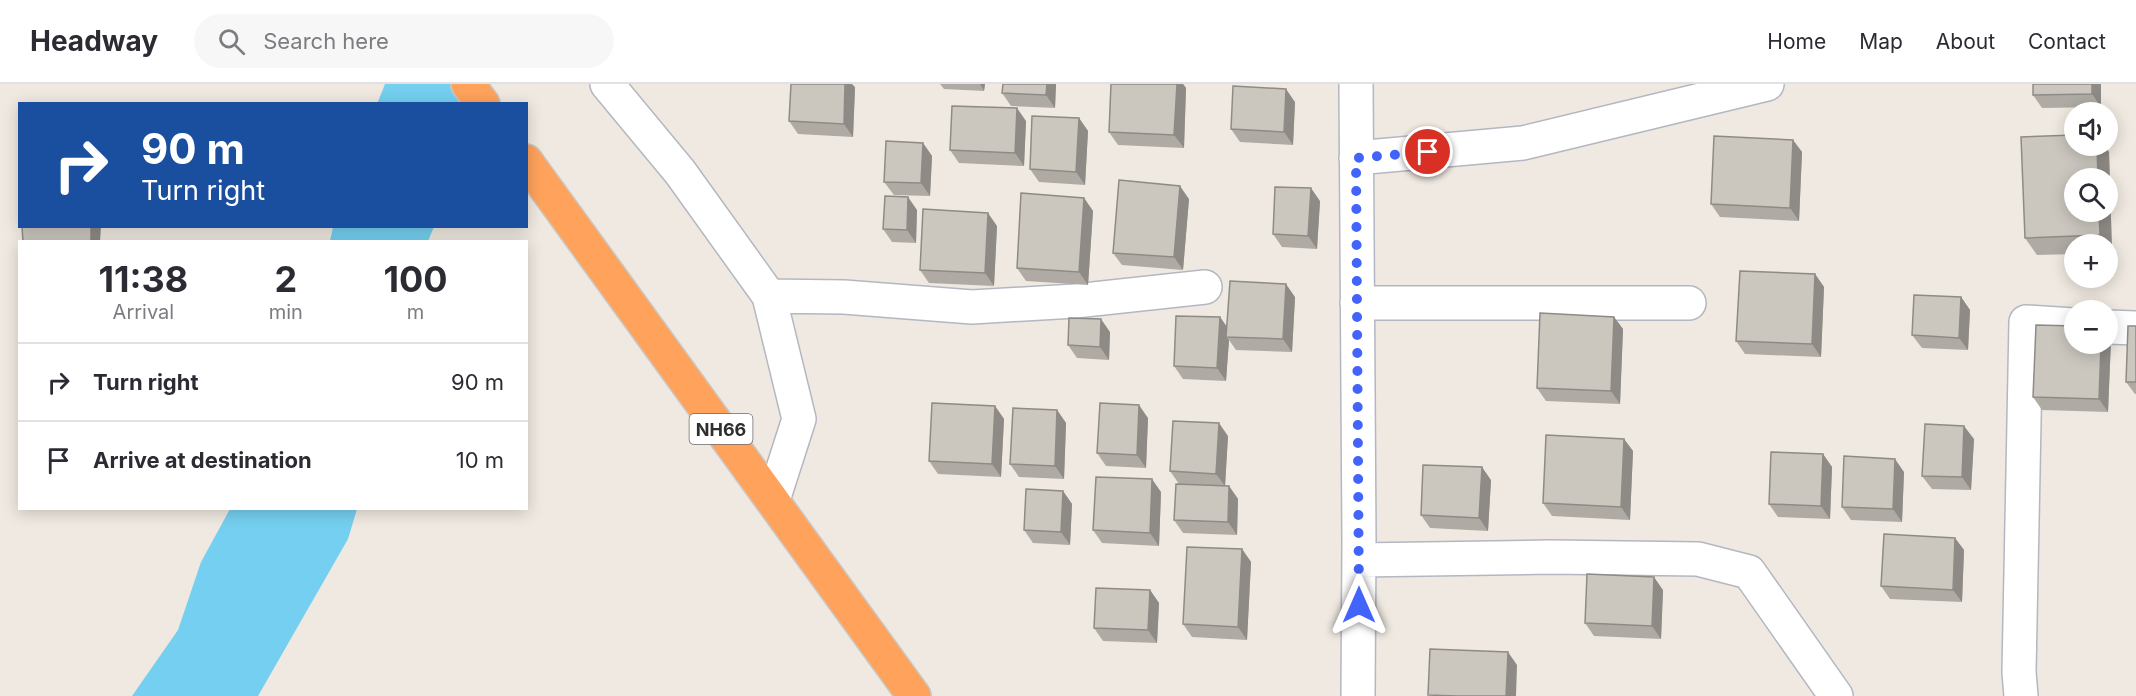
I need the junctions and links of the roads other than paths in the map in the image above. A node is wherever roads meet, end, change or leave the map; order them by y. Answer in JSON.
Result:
{"nodes":[{"id":1,"x":468,"y":84,"type":"edge"},
{"id":2,"x":607,"y":84,"type":"edge"},
{"id":3,"x":1356,"y":84,"type":"edge"},
{"id":4,"x":1767,"y":84,"type":"edge"},
{"id":5,"x":482,"y":102,"type":"edge"},
{"id":6,"x":1356,"y":158,"type":"junction"},
{"id":7,"x":528,"y":164,"type":"edge"},
{"id":8,"x":1205,"y":287,"type":"dead end"},
{"id":9,"x":769,"y":296,"type":"junction"},
{"id":10,"x":1357,"y":303,"type":"junction"},
{"id":11,"x":1689,"y":303,"type":"dead end"},
{"id":12,"x":2064,"y":324,"type":"edge"},
{"id":13,"x":2118,"y":327,"type":"edge"},
{"id":14,"x":2136,"y":328,"type":"edge"},
{"id":15,"x":773,"y":500,"type":"junction"},
{"id":16,"x":1359,"y":560,"type":"junction"},
{"id":17,"x":914,"y":696,"type":"edge"},
{"id":18,"x":1358,"y":696,"type":"edge"},
{"id":19,"x":1836,"y":696,"type":"edge"},
{"id":20,"x":2021,"y":696,"type":"edge"}],
"edges":[{"from":1,"to":5,"type":"highway"},
{"from":2,"to":9,"type":"street"},
{"from":3,"to":6,"type":"street"},
{"from":4,"to":6,"type":"street"},
{"from":6,"to":10,"type":"street"},
{"from":7,"to":15,"type":"highway","number":"NH66"},
{"from":8,"to":9,"type":"street"},
{"from":9,"to":15,"type":"street"},
{"from":10,"to":11,"type":"street"},
{"from":10,"to":16,"type":"street"},
{"from":12,"to":20,"type":"street"},
{"from":13,"to":14,"type":"street"},
{"from":15,"to":17,"type":"highway","number":"NH66"},
{"from":16,"to":18,"type":"street"},
{"from":16,"to":19,"type":"street"}]}
